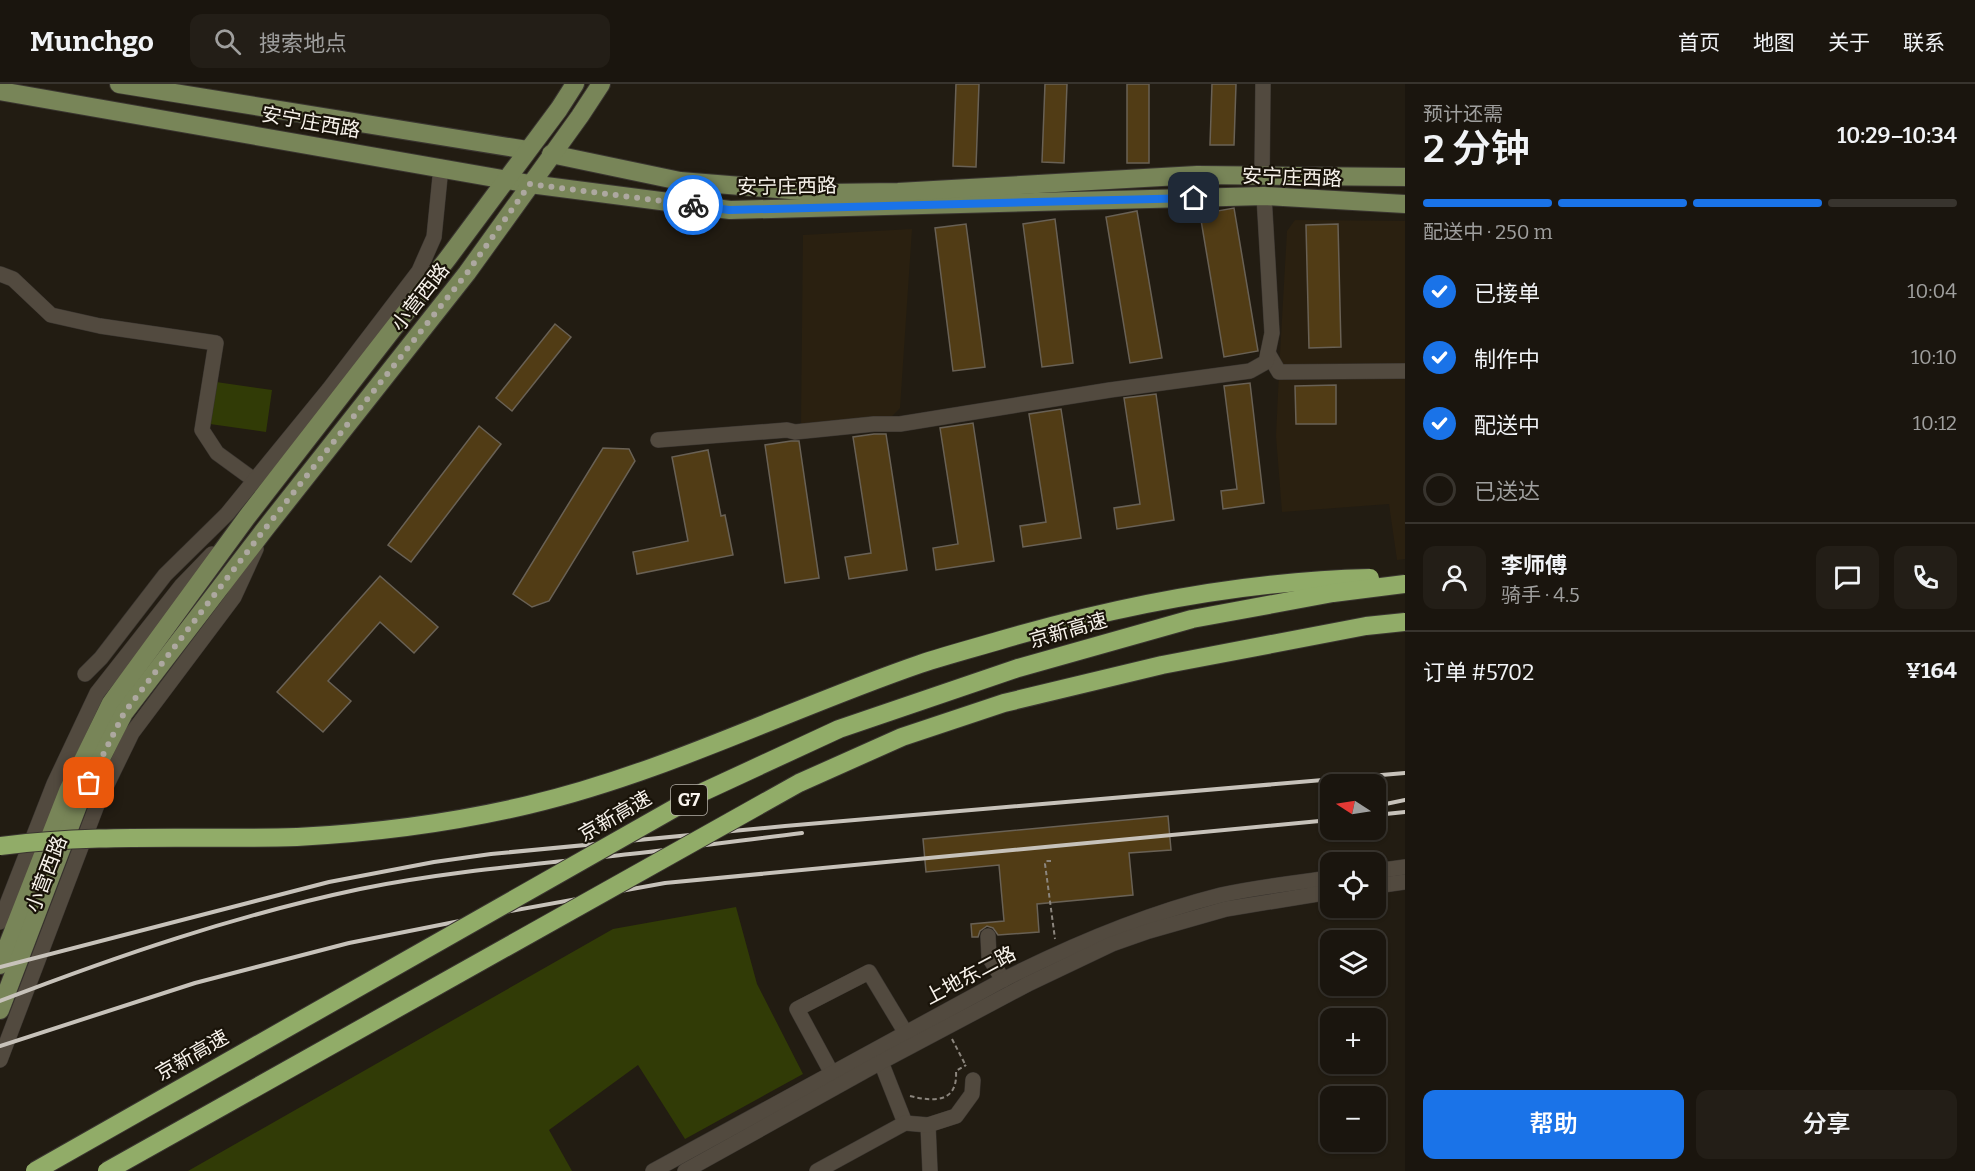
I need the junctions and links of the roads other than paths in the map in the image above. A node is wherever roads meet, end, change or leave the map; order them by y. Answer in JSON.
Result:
{"nodes":[{"id":1,"x":119,"y":84,"type":"edge"},
{"id":2,"x":575,"y":84,"type":"edge"},
{"id":3,"x":601,"y":84,"type":"edge"},
{"id":4,"x":1263,"y":84,"type":"edge"},
{"id":5,"x":0,"y":91,"type":"edge"},
{"id":6,"x":527,"y":150,"type":"junction"},
{"id":7,"x":551,"y":154,"type":"junction"},
{"id":8,"x":441,"y":167,"type":"junction"},
{"id":9,"x":1262,"y":176,"type":"junction"},
{"id":10,"x":1405,"y":177,"type":"edge"},
{"id":11,"x":506,"y":179,"type":"junction"},
{"id":12,"x":530,"y":184,"type":"junction"},
{"id":13,"x":1264,"y":196,"type":"junction"},
{"id":14,"x":1405,"y":204,"type":"edge"},
{"id":15,"x":0,"y":274,"type":"edge"},
{"id":16,"x":1268,"y":352,"type":"junction"},
{"id":17,"x":1405,"y":371,"type":"edge"},
{"id":18,"x":335,"y":394,"type":"junction"},
{"id":19,"x":658,"y":440,"type":"dead end"},
{"id":20,"x":254,"y":480,"type":"junction"},
{"id":21,"x":247,"y":517,"type":"junction"},
{"id":22,"x":264,"y":530,"type":"junction"},
{"id":23,"x":1405,"y":578,"type":"edge"},
{"id":24,"x":1405,"y":584,"type":"edge"},
{"id":25,"x":1405,"y":622,"type":"edge"},
{"id":26,"x":85,"y":674,"type":"dead end"},
{"id":27,"x":0,"y":846,"type":"edge"},
{"id":28,"x":1405,"y":867,"type":"edge"},
{"id":29,"x":1386,"y":870,"type":"edge"},
{"id":30,"x":1320,"y":879,"type":"edge"},
{"id":31,"x":1405,"y":882,"type":"edge"},
{"id":32,"x":1386,"y":885,"type":"edge"},
{"id":33,"x":1320,"y":894,"type":"edge"},
{"id":34,"x":0,"y":922,"type":"edge"},
{"id":35,"x":988,"y":936,"type":"dead end"},
{"id":36,"x":0,"y":965,"type":"edge"},
{"id":37,"x":1003,"y":980,"type":"junction"},
{"id":38,"x":0,"y":1010,"type":"edge"},
{"id":39,"x":910,"y":1039,"type":"junction"},
{"id":40,"x":0,"y":1060,"type":"edge"},
{"id":41,"x":880,"y":1062,"type":"junction"},
{"id":42,"x":835,"y":1079,"type":"junction"},
{"id":43,"x":973,"y":1080,"type":"road end"},
{"id":44,"x":905,"y":1123,"type":"junction"},
{"id":45,"x":928,"y":1125,"type":"junction"},
{"id":46,"x":35,"y":1171,"type":"edge"},
{"id":47,"x":107,"y":1171,"type":"edge"},
{"id":48,"x":653,"y":1171,"type":"edge"},
{"id":49,"x":685,"y":1171,"type":"edge"},
{"id":50,"x":818,"y":1171,"type":"edge"},
{"id":51,"x":930,"y":1171,"type":"edge"}],
"edges":[{"from":1,"to":6,"type":"main road","name":"安宁庄西路"},
{"from":2,"to":6,"type":"main road","name":"小营西路"},
{"from":3,"to":7,"type":"main road","name":"小营西路"},
{"from":4,"to":9,"type":"street"},
{"from":5,"to":8,"type":"main road","name":"安宁庄西路"},
{"from":6,"to":7,"type":"street"},
{"from":6,"to":11,"type":"main road","name":"小营西路"},
{"from":7,"to":9,"type":"main road"},
{"from":7,"to":12,"type":"main road","name":"小营西路"},
{"from":8,"to":11,"type":"main road","name":"安宁庄西路"},
{"from":8,"to":18,"type":"street"},
{"from":9,"to":10,"type":"main road"},
{"from":11,"to":12,"type":"main road","name":"安宁庄西路"},
{"from":11,"to":18,"type":"main road","name":"小营西路"},
{"from":12,"to":13,"type":"main road","name":"安宁庄西路"},
{"from":12,"to":22,"type":"main road","name":"小营西路"},
{"from":13,"to":14,"type":"main road","name":"安宁庄西路"},
{"from":13,"to":16,"type":"street"},
{"from":15,"to":20,"type":"street"},
{"from":16,"to":17,"type":"street"},
{"from":16,"to":19,"type":"street"},
{"from":18,"to":20,"type":"street"},
{"from":18,"to":21,"type":"main road","name":"小营西路"},
{"from":20,"to":26,"type":"street"},
{"from":21,"to":34,"type":"street","name":"小营西路"},
{"from":21,"to":36,"type":"main road","name":"小营西路"},
{"from":22,"to":38,"type":"main road","name":"小营西路"},
{"from":22,"to":40,"type":"street","name":"小营西路"},
{"from":23,"to":27,"type":"highway","bridge":true},
{"from":24,"to":46,"type":"highway","name":"京新高速","number":"G7","bridge":true},
{"from":25,"to":47,"type":"highway","number":"G7","bridge":true},
{"from":28,"to":29,"type":"street"},
{"from":30,"to":37,"type":"street","name":"上地东二路"},
{"from":31,"to":32,"type":"street"},
{"from":33,"to":39,"type":"street","name":"上地东二路"},
{"from":35,"to":37,"type":"street"},
{"from":37,"to":39,"type":"street","name":"上地东二路"},
{"from":39,"to":41,"type":"street","name":"上地东二路"},
{"from":39,"to":42,"type":"street","name":"上地东二路"},
{"from":39,"to":42,"type":"street"},
{"from":41,"to":42,"type":"street","name":"上地东二路"},
{"from":41,"to":44,"type":"street"},
{"from":42,"to":48,"type":"street","name":"上地东二路"},
{"from":42,"to":49,"type":"street","name":"上地东二路"},
{"from":43,"to":45,"type":"street"},
{"from":44,"to":45,"type":"street"},
{"from":44,"to":50,"type":"street"},
{"from":45,"to":51,"type":"street"}]}
